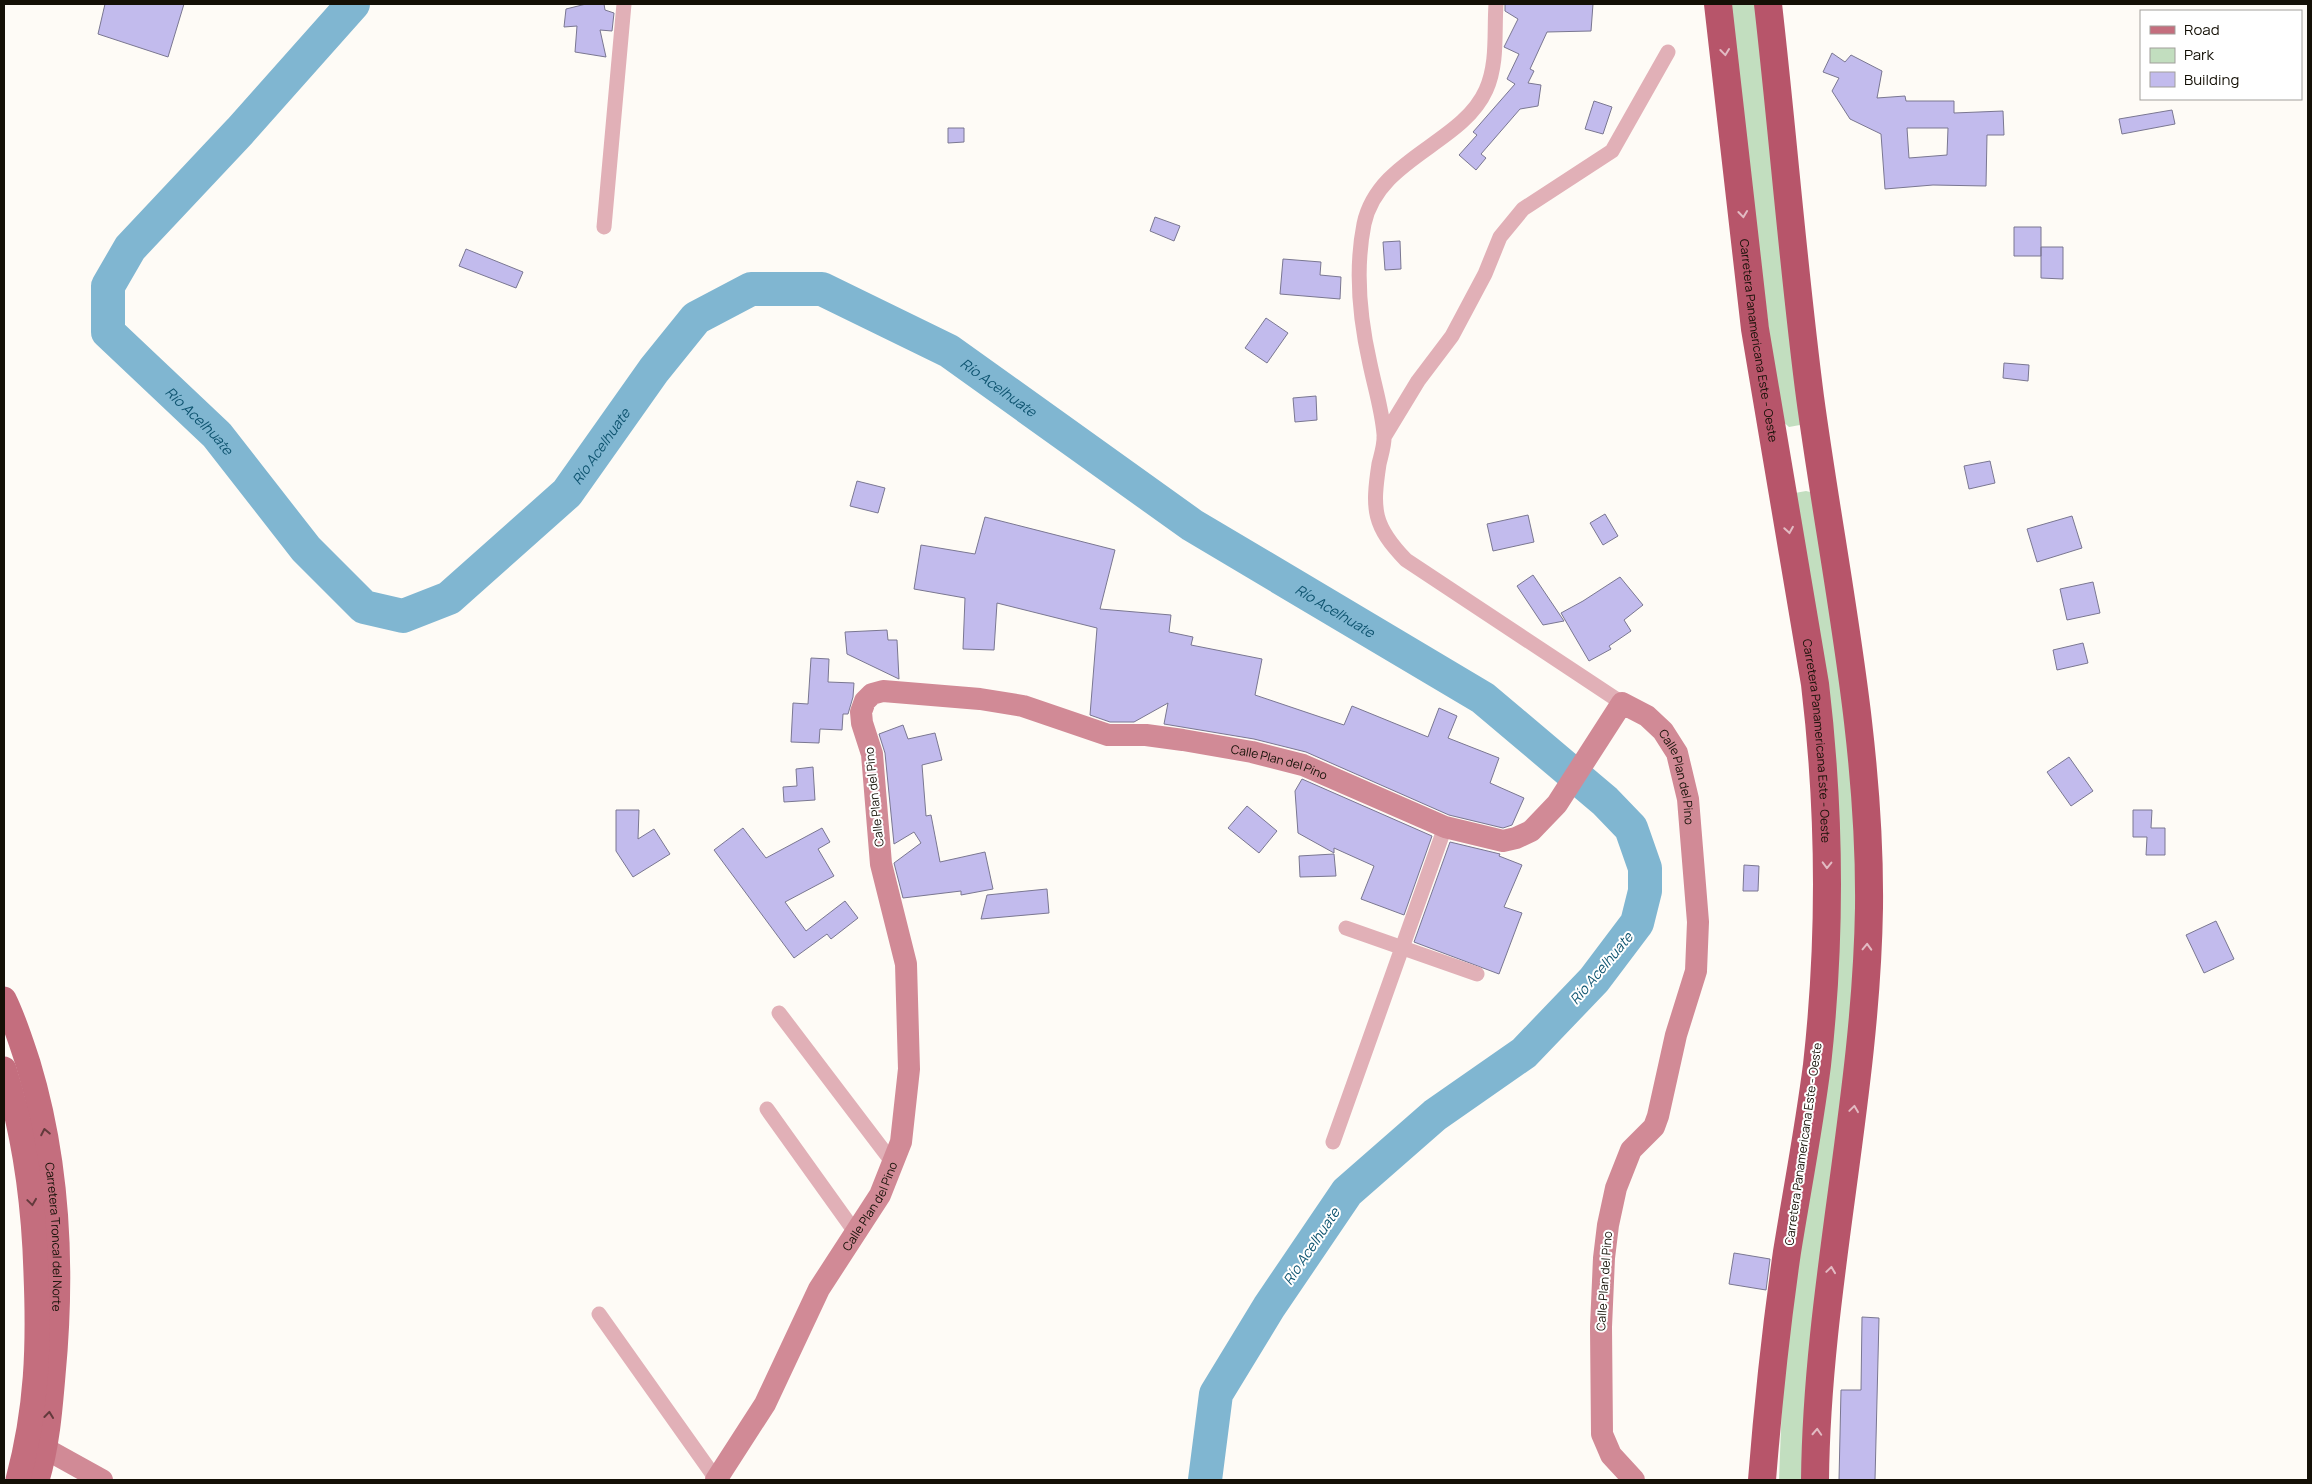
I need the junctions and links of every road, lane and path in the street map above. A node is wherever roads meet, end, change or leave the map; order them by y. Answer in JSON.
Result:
{"nodes":[{"id":1,"x":624,"y":4,"type":"edge"},
{"id":2,"x":1496,"y":4,"type":"edge"},
{"id":3,"x":1718,"y":4,"type":"edge"},
{"id":4,"x":1768,"y":4,"type":"edge"},
{"id":5,"x":1668,"y":52,"type":"dead end"},
{"id":6,"x":604,"y":227,"type":"dead end"},
{"id":7,"x":1813,"y":412,"type":"junction"},
{"id":8,"x":1771,"y":419,"type":"junction"},
{"id":9,"x":1384,"y":437,"type":"junction"},
{"id":10,"x":1824,"y":487,"type":"junction"},
{"id":11,"x":1783,"y":494,"type":"junction"},
{"id":12,"x":1622,"y":702,"type":"junction"},
{"id":13,"x":1445,"y":827,"type":"junction"},
{"id":14,"x":1346,"y":928,"type":"dead end"},
{"id":15,"x":1402,"y":947,"type":"junction"},
{"id":16,"x":1477,"y":974,"type":"dead end"},
{"id":17,"x":4,"y":999,"type":"edge"},
{"id":18,"x":779,"y":1013,"type":"dead end"},
{"id":19,"x":4,"y":1069,"type":"edge"},
{"id":20,"x":766,"y":1109,"type":"dead end"},
{"id":21,"x":1333,"y":1142,"type":"dead end"},
{"id":22,"x":893,"y":1163,"type":"junction"},
{"id":23,"x":855,"y":1232,"type":"junction"},
{"id":24,"x":599,"y":1314,"type":"dead end"},
{"id":25,"x":46,"y":1449,"type":"junction"},
{"id":26,"x":18,"y":1480,"type":"edge"},
{"id":27,"x":37,"y":1480,"type":"edge"},
{"id":28,"x":102,"y":1480,"type":"edge"},
{"id":29,"x":716,"y":1480,"type":"edge"},
{"id":30,"x":1634,"y":1480,"type":"edge"},
{"id":31,"x":1762,"y":1480,"type":"edge"},
{"id":32,"x":1815,"y":1480,"type":"edge"}],
"edges":[{"from":1,"to":6,"type":"street"},
{"from":2,"to":9,"type":"street"},
{"from":3,"to":8,"type":"highway","name":"Carretera Panamericana Este - Oeste","one_way":true},
{"from":4,"to":7,"type":"highway"},
{"from":5,"to":9,"type":"street"},
{"from":7,"to":8,"type":"highway"},
{"from":7,"to":10,"type":"highway"},
{"from":8,"to":11,"type":"highway","name":"Carretera Panamericana Este - Oeste"},
{"from":9,"to":12,"type":"street"},
{"from":10,"to":11,"type":"highway"},
{"from":32,"to":10,"type":"highway","one_way":true},
{"from":11,"to":31,"type":"highway","name":"Carretera Panamericana Este - Oeste","one_way":true},
{"from":12,"to":13,"type":"street","name":"Calle Plan del Pino"},
{"from":12,"to":30,"type":"street","name":"Calle Plan del Pino"},
{"from":13,"to":15,"type":"street"},
{"from":13,"to":22,"type":"street","name":"Calle Plan del Pino"},
{"from":14,"to":15,"type":"street"},
{"from":15,"to":16,"type":"street"},
{"from":15,"to":21,"type":"street"},
{"from":25,"to":17,"type":"main road","name":"Carretera Troncal del Norte","one_way":true},
{"from":18,"to":22,"type":"street"},
{"from":19,"to":26,"type":"main road","name":"Carretera Troncal del Norte","one_way":true},
{"from":20,"to":23,"type":"street"},
{"from":22,"to":23,"type":"street","name":"Calle Plan del Pino"},
{"from":23,"to":29,"type":"street","name":"Calle Plan del Pino"},
{"from":24,"to":29,"type":"street"},
{"from":25,"to":27,"type":"main road","name":"Carretera Troncal del Norte"},
{"from":25,"to":28,"type":"street"}]}
